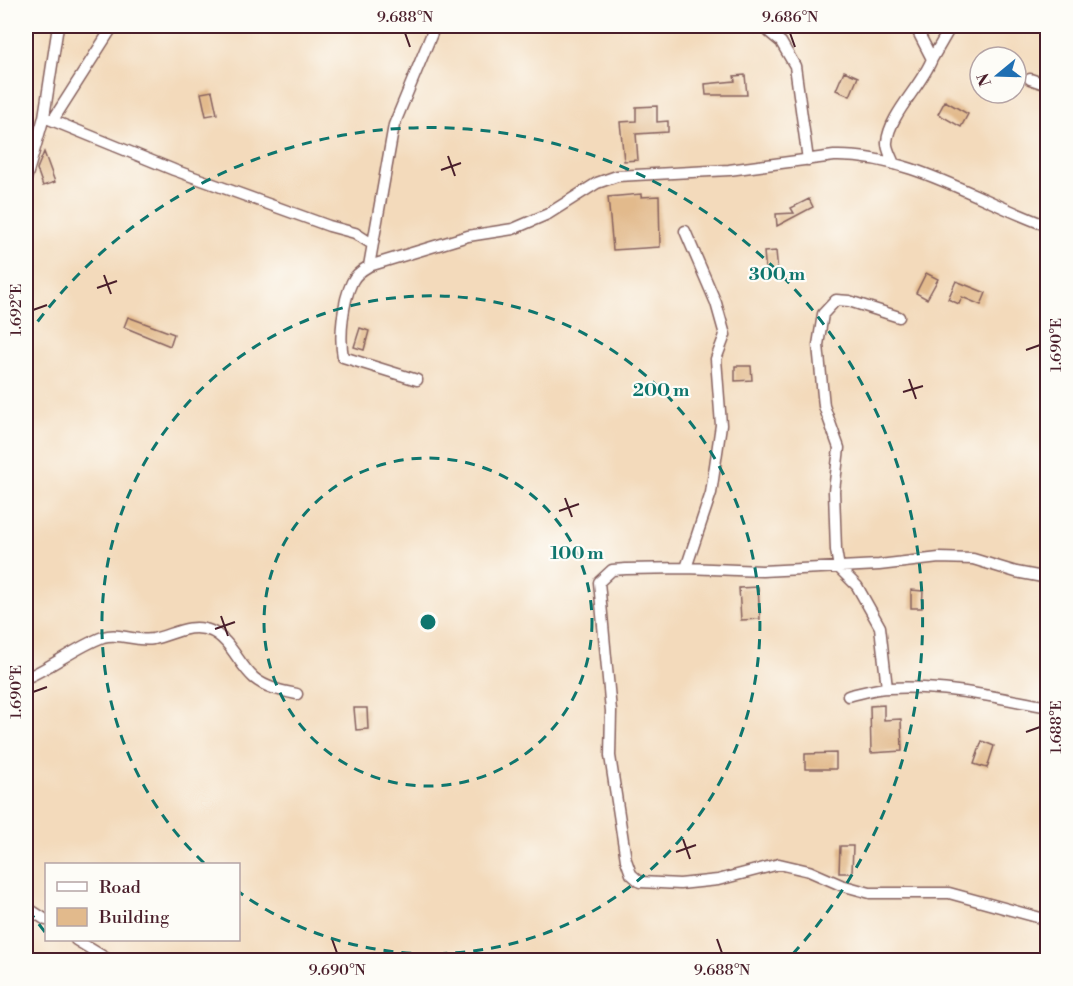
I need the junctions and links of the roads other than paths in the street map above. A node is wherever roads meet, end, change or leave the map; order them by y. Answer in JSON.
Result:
{"nodes":[{"id":1,"x":58,"y":26,"type":"edge"},
{"id":2,"x":113,"y":26,"type":"edge"},
{"id":3,"x":435,"y":26,"type":"edge"},
{"id":4,"x":915,"y":26,"type":"edge"},
{"id":5,"x":951,"y":26,"type":"edge"},
{"id":6,"x":769,"y":32,"type":"dead end"},
{"id":7,"x":932,"y":59,"type":"junction"},
{"id":8,"x":1030,"y":79,"type":"dead end"},
{"id":9,"x":1047,"y":85,"type":"edge"},
{"id":10,"x":49,"y":119,"type":"junction"},
{"id":11,"x":808,"y":160,"type":"junction"},
{"id":12,"x":894,"y":164,"type":"junction"},
{"id":13,"x":26,"y":178,"type":"edge"},
{"id":14,"x":1047,"y":226,"type":"edge"},
{"id":15,"x":685,"y":231,"type":"dead end"},
{"id":16,"x":372,"y":244,"type":"junction"},
{"id":17,"x":369,"y":266,"type":"junction"},
{"id":18,"x":899,"y":317,"type":"dead end"},
{"id":19,"x":417,"y":380,"type":"dead end"},
{"id":20,"x":686,"y":568,"type":"junction"},
{"id":21,"x":839,"y":568,"type":"junction"},
{"id":22,"x":1047,"y":578,"type":"edge"},
{"id":23,"x":26,"y":678,"type":"edge"},
{"id":24,"x":887,"y":688,"type":"junction"},
{"id":25,"x":297,"y":694,"type":"dead end"},
{"id":26,"x":848,"y":696,"type":"dead end"},
{"id":27,"x":1047,"y":707,"type":"edge"},
{"id":28,"x":26,"y":907,"type":"edge"},
{"id":29,"x":45,"y":920,"type":"edge"},
{"id":30,"x":1047,"y":920,"type":"edge"},
{"id":31,"x":79,"y":941,"type":"edge"},
{"id":32,"x":109,"y":960,"type":"edge"}],
"edges":[{"from":1,"to":10,"type":"street"},
{"from":2,"to":10,"type":"street"},
{"from":3,"to":16,"type":"street"},
{"from":4,"to":7,"type":"street"},
{"from":5,"to":7,"type":"street"},
{"from":6,"to":11,"type":"street"},
{"from":7,"to":12,"type":"street"},
{"from":8,"to":9,"type":"street"},
{"from":10,"to":13,"type":"street"},
{"from":10,"to":16,"type":"street"},
{"from":11,"to":12,"type":"street"},
{"from":11,"to":17,"type":"street"},
{"from":12,"to":14,"type":"street"},
{"from":15,"to":20,"type":"street"},
{"from":16,"to":17,"type":"street"},
{"from":17,"to":19,"type":"street"},
{"from":18,"to":21,"type":"street"},
{"from":20,"to":21,"type":"street"},
{"from":20,"to":30,"type":"street"},
{"from":21,"to":22,"type":"street"},
{"from":21,"to":24,"type":"street"},
{"from":23,"to":25,"type":"street"},
{"from":24,"to":26,"type":"street"},
{"from":24,"to":27,"type":"street"},
{"from":28,"to":29,"type":"street"},
{"from":31,"to":32,"type":"street"}]}
